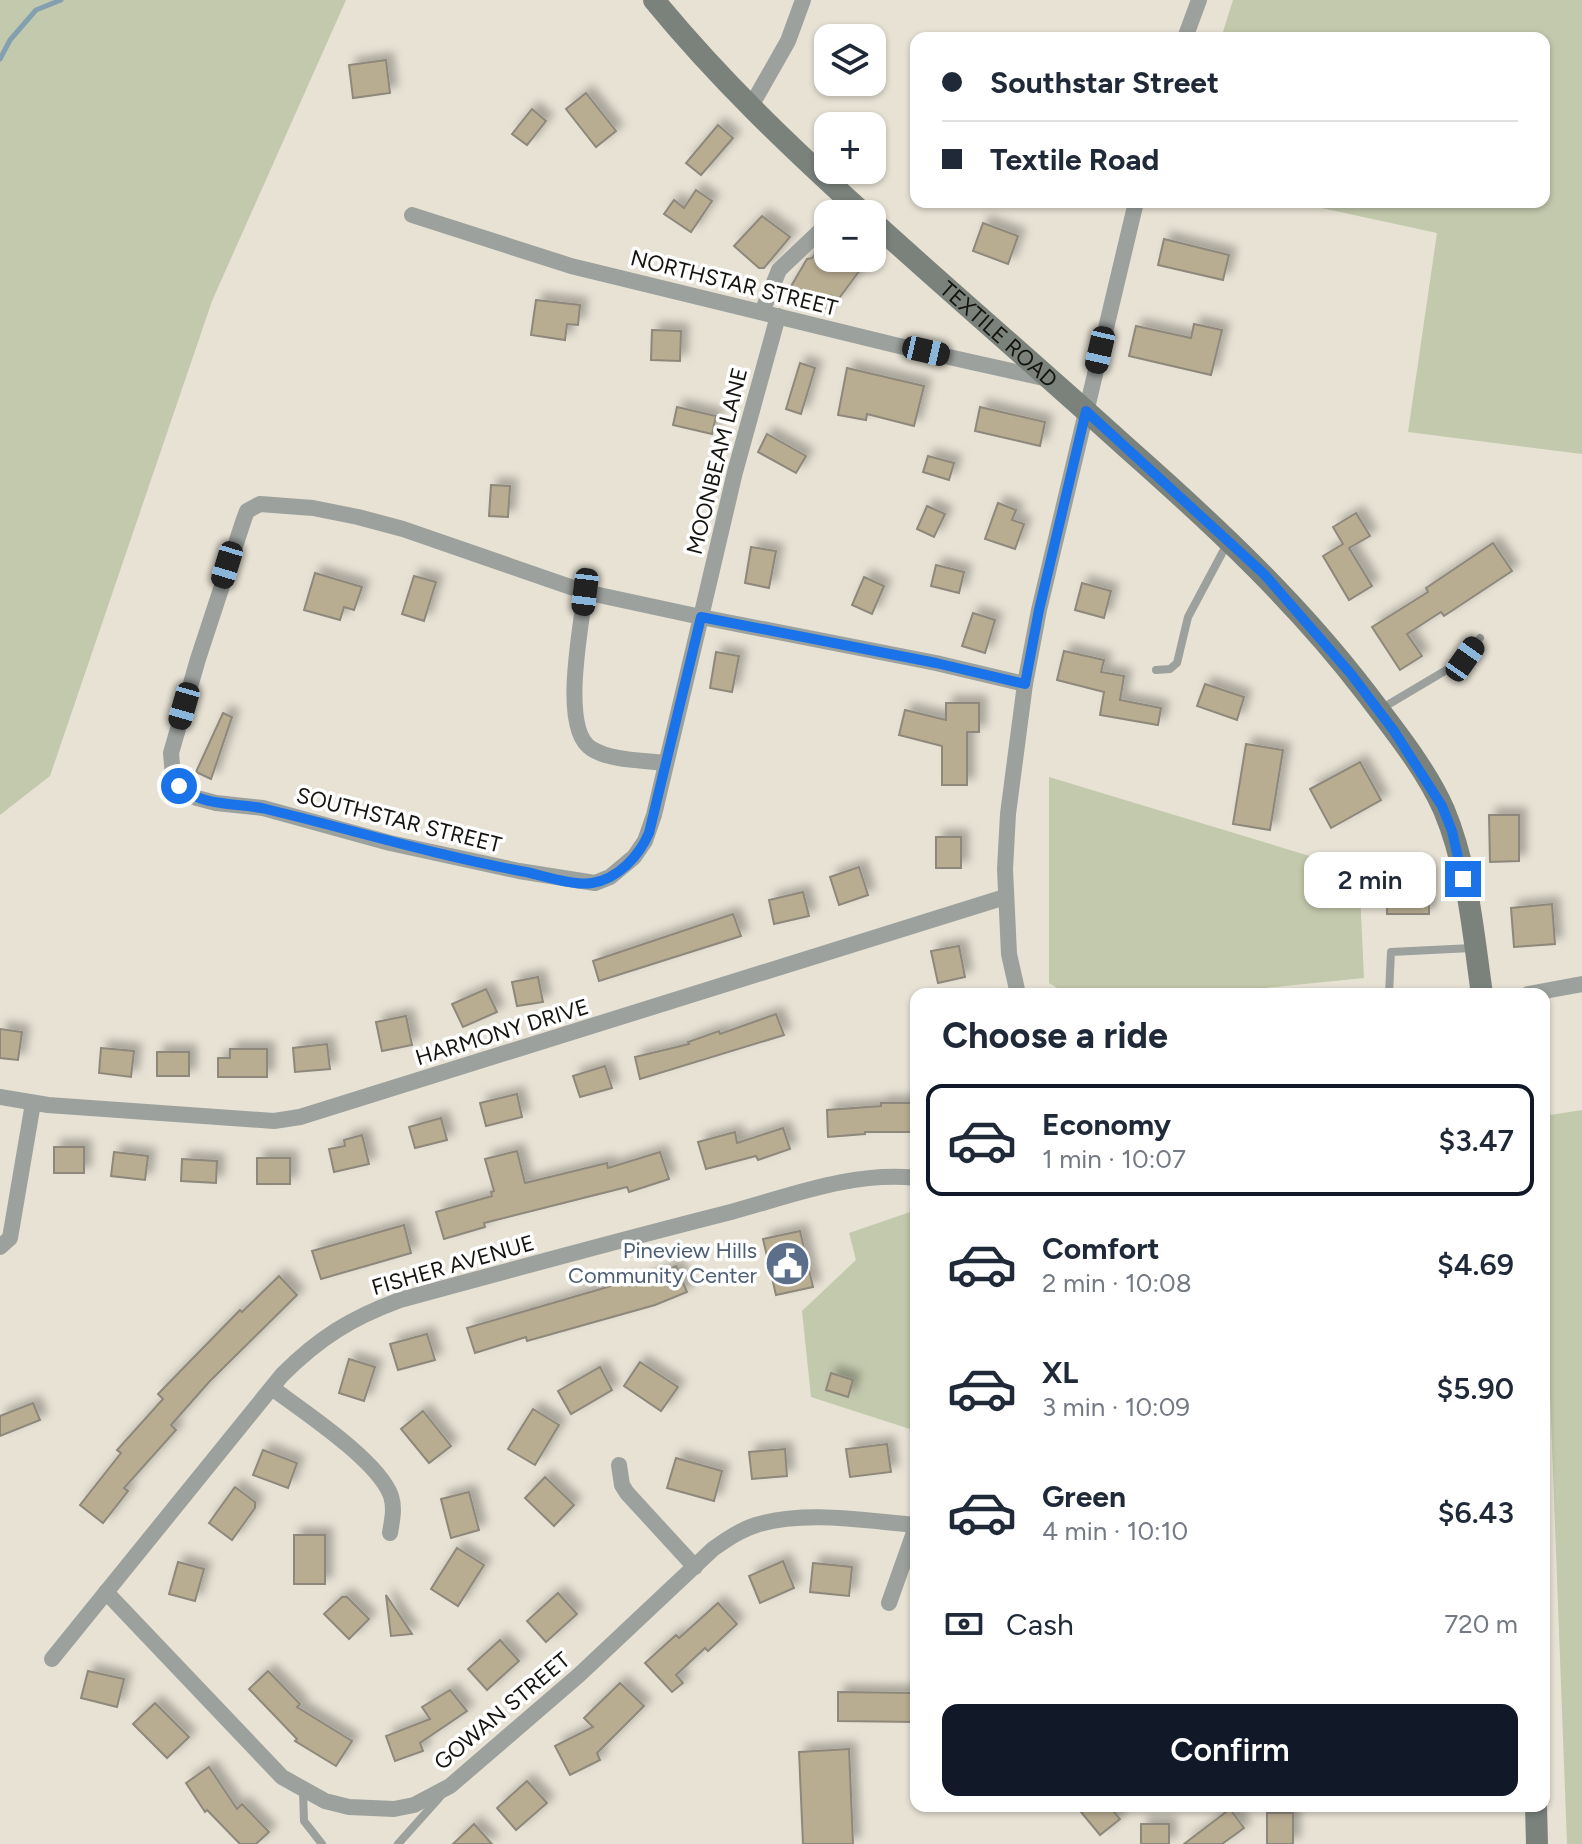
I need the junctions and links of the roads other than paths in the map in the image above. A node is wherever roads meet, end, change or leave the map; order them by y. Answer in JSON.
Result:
{"nodes":[{"id":1,"x":654,"y":0,"type":"edge"},
{"id":2,"x":803,"y":0,"type":"edge"},
{"id":3,"x":1199,"y":0,"type":"edge"},
{"id":4,"x":1187,"y":32,"type":"edge"},
{"id":5,"x":750,"y":108,"type":"junction"},
{"id":6,"x":849,"y":200,"type":"edge"},
{"id":7,"x":1135,"y":208,"type":"edge"},
{"id":8,"x":412,"y":215,"type":"dead end"},
{"id":9,"x":886,"y":233,"type":"edge"},
{"id":10,"x":814,"y":237,"type":"edge"},
{"id":11,"x":770,"y":314,"type":"junction"},
{"id":12,"x":1050,"y":379,"type":"junction"},
{"id":13,"x":1086,"y":411,"type":"junction"},
{"id":14,"x":1229,"y":540,"type":"junction"},
{"id":15,"x":585,"y":592,"type":"junction"},
{"id":16,"x":701,"y":617,"type":"junction"},
{"id":17,"x":1480,"y":638,"type":"dead end"},
{"id":18,"x":1156,"y":670,"type":"dead end"},
{"id":19,"x":1025,"y":684,"type":"junction"},
{"id":20,"x":1378,"y":710,"type":"junction"},
{"id":21,"x":665,"y":763,"type":"junction"},
{"id":22,"x":1005,"y":897,"type":"junction"},
{"id":23,"x":1475,"y":948,"type":"junction"},
{"id":24,"x":1582,"y":984,"type":"edge"},
{"id":25,"x":1017,"y":988,"type":"edge"},
{"id":26,"x":1389,"y":988,"type":"edge"},
{"id":27,"x":1481,"y":988,"type":"edge"},
{"id":28,"x":1550,"y":990,"type":"edge"},
{"id":29,"x":0,"y":1097,"type":"edge"},
{"id":30,"x":33,"y":1103,"type":"junction"},
{"id":31,"x":910,"y":1178,"type":"edge"},
{"id":32,"x":0,"y":1247,"type":"edge"},
{"id":33,"x":272,"y":1388,"type":"junction"},
{"id":34,"x":619,"y":1465,"type":"dead end"},
{"id":35,"x":910,"y":1526,"type":"edge"},
{"id":36,"x":390,"y":1533,"type":"dead end"},
{"id":37,"x":910,"y":1543,"type":"edge"},
{"id":38,"x":695,"y":1567,"type":"junction"},
{"id":39,"x":106,"y":1592,"type":"junction"},
{"id":40,"x":889,"y":1603,"type":"dead end"},
{"id":41,"x":52,"y":1659,"type":"dead end"},
{"id":42,"x":450,"y":1786,"type":"junction"},
{"id":43,"x":303,"y":1791,"type":"junction"},
{"id":44,"x":1536,"y":1812,"type":"edge"},
{"id":45,"x":322,"y":1844,"type":"edge"},
{"id":46,"x":398,"y":1844,"type":"edge"},
{"id":47,"x":1537,"y":1844,"type":"edge"}],
"edges":[{"from":1,"to":5,"type":"street"},
{"from":2,"to":5,"type":"street"},
{"from":3,"to":4,"type":"street"},
{"from":5,"to":6,"type":"street"},
{"from":7,"to":13,"type":"street"},
{"from":8,"to":11,"type":"street","name":"NORTHSTAR STREET"},
{"from":9,"to":12,"type":"street","name":"TEXTILE ROAD"},
{"from":10,"to":11,"type":"street","name":"MOONBEAM LANE"},
{"from":11,"to":12,"type":"street","name":"NORTHSTAR STREET"},
{"from":11,"to":16,"type":"street","name":"MOONBEAM LANE"},
{"from":12,"to":13,"type":"street","name":"TEXTILE ROAD"},
{"from":13,"to":14,"type":"street","name":"TEXTILE ROAD"},
{"from":13,"to":19,"type":"street"},
{"from":14,"to":18,"type":"lane"},
{"from":14,"to":20,"type":"street","name":"TEXTILE ROAD"},
{"from":15,"to":16,"type":"street","name":"SOUTHSTAR STREET"},
{"from":15,"to":21,"type":"street"},
{"from":15,"to":21,"type":"street","name":"SOUTHSTAR STREET"},
{"from":16,"to":19,"type":"street","name":"SOUTHSTAR STREET"},
{"from":16,"to":21,"type":"street","name":"SOUTHSTAR STREET"},
{"from":17,"to":20,"type":"lane"},
{"from":19,"to":22,"type":"street"},
{"from":20,"to":23,"type":"street","name":"TEXTILE ROAD"},
{"from":22,"to":25,"type":"street"},
{"from":22,"to":30,"type":"street","name":"HARMONY DRIVE"},
{"from":23,"to":26,"type":"lane"},
{"from":23,"to":27,"type":"street","name":"TEXTILE ROAD"},
{"from":24,"to":28,"type":"street"},
{"from":29,"to":30,"type":"street","name":"HARMONY DRIVE"},
{"from":30,"to":32,"type":"street"},
{"from":31,"to":33,"type":"street","name":"FISHER AVENUE"},
{"from":33,"to":36,"type":"street"},
{"from":33,"to":39,"type":"street","name":"FISHER AVENUE"},
{"from":34,"to":38,"type":"street"},
{"from":35,"to":38,"type":"street","name":"GOWAN STREET"},
{"from":37,"to":40,"type":"street"},
{"from":38,"to":42,"type":"street","name":"GOWAN STREET"},
{"from":39,"to":41,"type":"street","name":"FISHER AVENUE"},
{"from":39,"to":43,"type":"street","name":"GOWAN STREET"},
{"from":42,"to":43,"type":"street","name":"GOWAN STREET"},
{"from":42,"to":46,"type":"lane"},
{"from":43,"to":45,"type":"lane"},
{"from":44,"to":47,"type":"street"}]}
